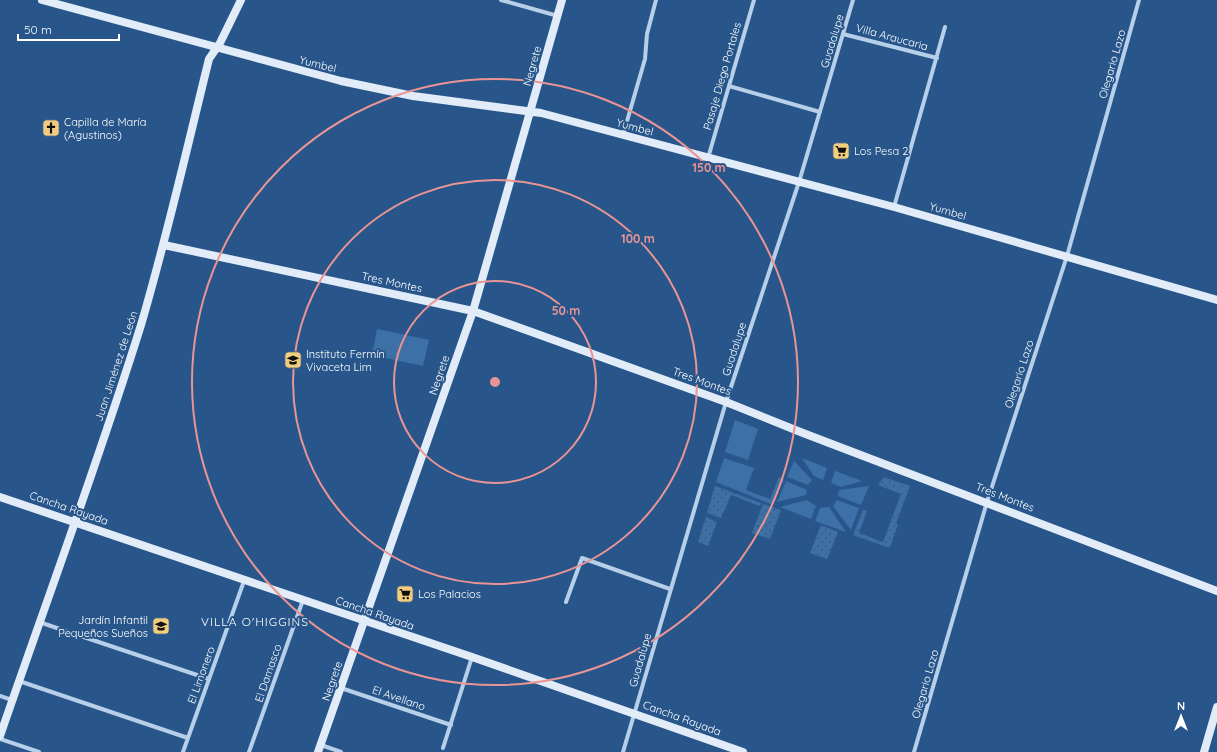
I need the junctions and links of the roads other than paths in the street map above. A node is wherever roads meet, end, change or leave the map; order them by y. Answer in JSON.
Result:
{"nodes":[{"id":1,"x":42,"y":0,"type":"edge"},
{"id":2,"x":241,"y":0,"type":"edge"},
{"id":3,"x":501,"y":0,"type":"edge"},
{"id":4,"x":562,"y":0,"type":"edge"},
{"id":5,"x":656,"y":0,"type":"edge"},
{"id":6,"x":754,"y":0,"type":"edge"},
{"id":7,"x":853,"y":0,"type":"edge"},
{"id":8,"x":1139,"y":0,"type":"edge"},
{"id":9,"x":558,"y":16,"type":"junction"},
{"id":10,"x":945,"y":27,"type":"dead end"},
{"id":11,"x":843,"y":34,"type":"junction"},
{"id":12,"x":216,"y":48,"type":"junction"},
{"id":13,"x":936,"y":58,"type":"junction"},
{"id":14,"x":729,"y":86,"type":"junction"},
{"id":15,"x":531,"y":111,"type":"junction"},
{"id":16,"x":820,"y":112,"type":"junction"},
{"id":17,"x":623,"y":135,"type":"junction"},
{"id":18,"x":708,"y":158,"type":"junction"},
{"id":19,"x":799,"y":182,"type":"junction"},
{"id":20,"x":894,"y":207,"type":"junction"},
{"id":21,"x":164,"y":245,"type":"junction"},
{"id":22,"x":1067,"y":256,"type":"junction"},
{"id":23,"x":1217,"y":300,"type":"edge"},
{"id":24,"x":473,"y":311,"type":"junction"},
{"id":25,"x":726,"y":402,"type":"junction"},
{"id":26,"x":1,"y":500,"type":"edge"},
{"id":27,"x":987,"y":502,"type":"junction"},
{"id":28,"x":74,"y":521,"type":"junction"},
{"id":29,"x":244,"y":581,"type":"junction"},
{"id":30,"x":670,"y":588,"type":"junction"},
{"id":31,"x":1217,"y":591,"type":"edge"},
{"id":32,"x":303,"y":600,"type":"junction"},
{"id":33,"x":566,"y":602,"type":"dead end"},
{"id":34,"x":364,"y":621,"type":"junction"},
{"id":35,"x":39,"y":622,"type":"junction"},
{"id":36,"x":472,"y":657,"type":"junction"},
{"id":37,"x":209,"y":679,"type":"junction"},
{"id":38,"x":19,"y":681,"type":"junction"},
{"id":39,"x":341,"y":688,"type":"junction"},
{"id":40,"x":0,"y":696,"type":"edge"},
{"id":41,"x":12,"y":700,"type":"junction"},
{"id":42,"x":1217,"y":707,"type":"edge"},
{"id":43,"x":635,"y":713,"type":"junction"},
{"id":44,"x":451,"y":725,"type":"junction"},
{"id":45,"x":0,"y":737,"type":"edge"},
{"id":46,"x":188,"y":738,"type":"junction"},
{"id":47,"x":443,"y":748,"type":"dead end"},
{"id":48,"x":320,"y":749,"type":"edge"},
{"id":49,"x":39,"y":752,"type":"edge"},
{"id":50,"x":183,"y":752,"type":"edge"},
{"id":51,"x":250,"y":752,"type":"edge"},
{"id":52,"x":341,"y":752,"type":"edge"},
{"id":53,"x":623,"y":752,"type":"edge"},
{"id":54,"x":743,"y":752,"type":"edge"},
{"id":55,"x":914,"y":752,"type":"edge"},
{"id":56,"x":1204,"y":752,"type":"edge"}],
"edges":[{"from":1,"to":12,"type":"main road","name":"Yumbel"},
{"from":2,"to":12,"type":"main road","name":"Juan Jiménez de León"},
{"from":3,"to":9,"type":"street"},
{"from":4,"to":9,"type":"main road","name":"Negrete"},
{"from":5,"to":17,"type":"street"},
{"from":6,"to":14,"type":"street","name":"Pasaje Diego Portales"},
{"from":7,"to":11,"type":"street","name":"Guadalupe"},
{"from":8,"to":22,"type":"street","name":"Olegario Lazo"},
{"from":9,"to":15,"type":"main road","name":"Negrete"},
{"from":10,"to":13,"type":"street","name":"Villa Araucaria"},
{"from":11,"to":13,"type":"street","name":"Villa Araucaria"},
{"from":11,"to":16,"type":"street","name":"Guadalupe"},
{"from":12,"to":15,"type":"main road","name":"Yumbel"},
{"from":12,"to":21,"type":"main road","name":"Juan Jiménez de León"},
{"from":13,"to":20,"type":"street","name":"Villa Araucaria"},
{"from":14,"to":16,"type":"street"},
{"from":14,"to":18,"type":"street","name":"Pasaje Diego Portales"},
{"from":15,"to":17,"type":"main road","name":"Yumbel"},
{"from":15,"to":24,"type":"main road","name":"Negrete"},
{"from":16,"to":19,"type":"street","name":"Guadalupe"},
{"from":17,"to":18,"type":"main road","name":"Yumbel"},
{"from":18,"to":19,"type":"main road","name":"Yumbel"},
{"from":19,"to":20,"type":"main road","name":"Yumbel"},
{"from":19,"to":25,"type":"street","name":"Guadalupe"},
{"from":20,"to":22,"type":"main road","name":"Yumbel"},
{"from":21,"to":24,"type":"main road","name":"Tres Montes"},
{"from":21,"to":28,"type":"main road","name":"Juan Jiménez de León"},
{"from":22,"to":23,"type":"main road","name":"Yumbel"},
{"from":22,"to":27,"type":"street","name":"Olegario Lazo"},
{"from":24,"to":25,"type":"main road","name":"Tres Montes"},
{"from":24,"to":34,"type":"main road","name":"Negrete"},
{"from":25,"to":27,"type":"main road","name":"Tres Montes"},
{"from":25,"to":30,"type":"street","name":"Guadalupe"},
{"from":26,"to":28,"type":"main road","name":"Cancha Rayada"},
{"from":27,"to":31,"type":"main road","name":"Tres Montes"},
{"from":27,"to":55,"type":"street","name":"Olegario Lazo"},
{"from":28,"to":29,"type":"main road","name":"Cancha Rayada"},
{"from":28,"to":35,"type":"main road","name":"Juan Jiménez de León"},
{"from":29,"to":32,"type":"main road","name":"Cancha Rayada"},
{"from":29,"to":37,"type":"street","name":"El Limonero"},
{"from":30,"to":33,"type":"street"},
{"from":30,"to":43,"type":"street","name":"Guadalupe"},
{"from":32,"to":34,"type":"main road","name":"Cancha Rayada"},
{"from":32,"to":51,"type":"street","name":"El Damasco"},
{"from":34,"to":36,"type":"main road","name":"Cancha Rayada"},
{"from":34,"to":39,"type":"main road","name":"Negrete"},
{"from":35,"to":37,"type":"street"},
{"from":35,"to":38,"type":"main road","name":"Juan Jiménez de León"},
{"from":36,"to":43,"type":"main road","name":"Cancha Rayada"},
{"from":36,"to":44,"type":"street"},
{"from":37,"to":46,"type":"street","name":"El Limonero"},
{"from":38,"to":41,"type":"main road","name":"Juan Jiménez de León"},
{"from":38,"to":46,"type":"street"},
{"from":39,"to":44,"type":"street","name":"El Avellano"},
{"from":39,"to":48,"type":"main road","name":"Negrete"},
{"from":40,"to":41,"type":"street"},
{"from":41,"to":45,"type":"main road","name":"Juan Jiménez de León"},
{"from":42,"to":56,"type":"main road"},
{"from":43,"to":53,"type":"street","name":"Guadalupe"},
{"from":43,"to":54,"type":"main road","name":"Cancha Rayada"},
{"from":44,"to":47,"type":"street"},
{"from":45,"to":49,"type":"street"},
{"from":46,"to":50,"type":"street","name":"El Limonero"},
{"from":48,"to":52,"type":"street"}]}
